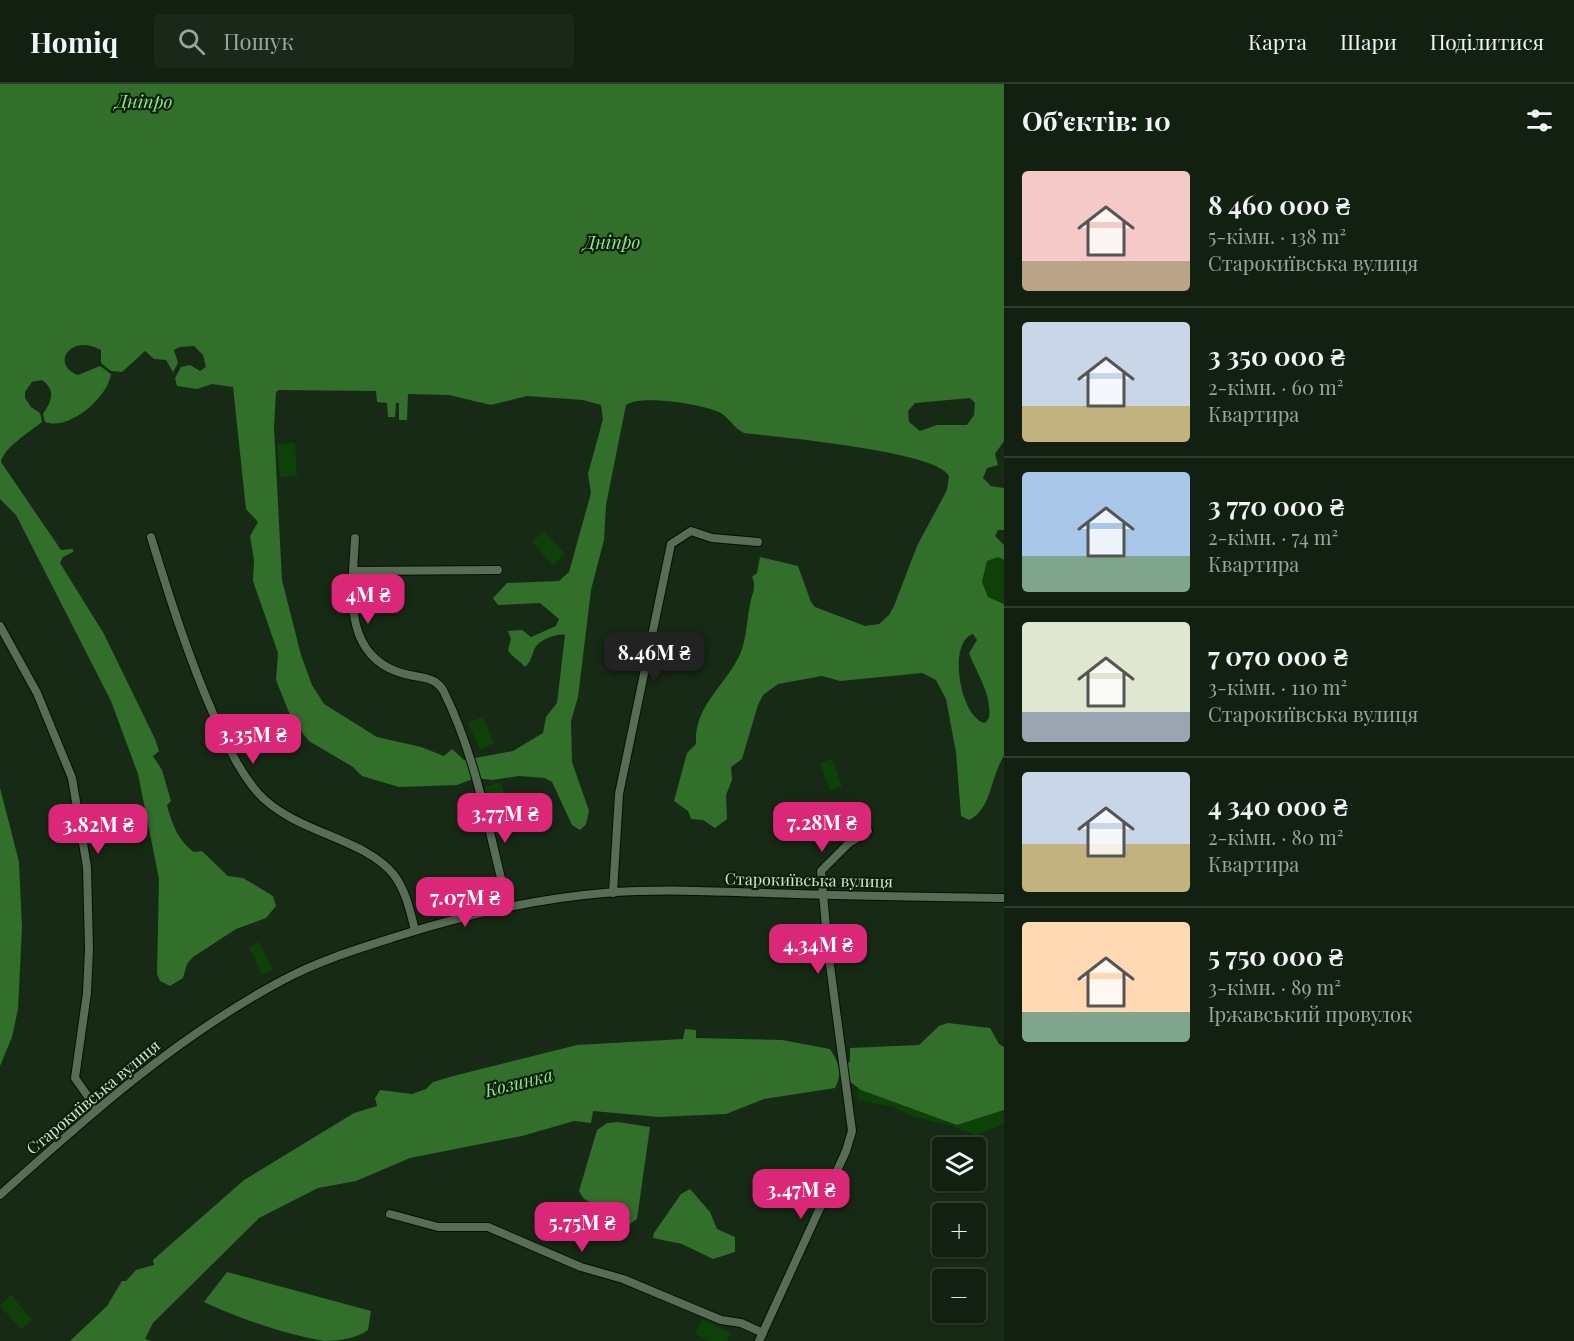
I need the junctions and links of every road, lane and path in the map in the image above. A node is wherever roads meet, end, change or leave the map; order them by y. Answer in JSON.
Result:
{"nodes":[{"id":1,"x":151,"y":537,"type":"dead end"},
{"id":2,"x":355,"y":538,"type":"dead end"},
{"id":3,"x":758,"y":542,"type":"dead end"},
{"id":4,"x":498,"y":570,"type":"dead end"},
{"id":5,"x":353,"y":571,"type":"junction"},
{"id":6,"x":0,"y":626,"type":"edge"},
{"id":7,"x":861,"y":815,"type":"dead end"},
{"id":8,"x":613,"y":892,"type":"junction"},
{"id":9,"x":823,"y":894,"type":"junction"},
{"id":10,"x":1004,"y":898,"type":"edge"},
{"id":11,"x":508,"y":906,"type":"junction"},
{"id":12,"x":415,"y":930,"type":"junction"},
{"id":13,"x":96,"y":1108,"type":"junction"},
{"id":14,"x":0,"y":1195,"type":"edge"},
{"id":15,"x":390,"y":1214,"type":"dead end"},
{"id":16,"x":761,"y":1337,"type":"edge"}],
"edges":[{"from":1,"to":12,"type":"street"},
{"from":2,"to":5,"type":"street"},
{"from":3,"to":8,"type":"street"},
{"from":4,"to":5,"type":"street"},
{"from":5,"to":11,"type":"street"},
{"from":6,"to":13,"type":"street"},
{"from":7,"to":9,"type":"street"},
{"from":8,"to":9,"type":"street","name":"Старокиївська вулиця"},
{"from":8,"to":11,"type":"street","name":"Старокиївська вулиця"},
{"from":9,"to":10,"type":"street","name":"Старокиївська вулиця"},
{"from":9,"to":16,"type":"street"},
{"from":11,"to":12,"type":"street","name":"Старокиївська вулиця"},
{"from":12,"to":13,"type":"street","name":"Старокиївська вулиця"},
{"from":13,"to":14,"type":"street","name":"Старокиївська вулиця"},
{"from":15,"to":16,"type":"street"}]}
